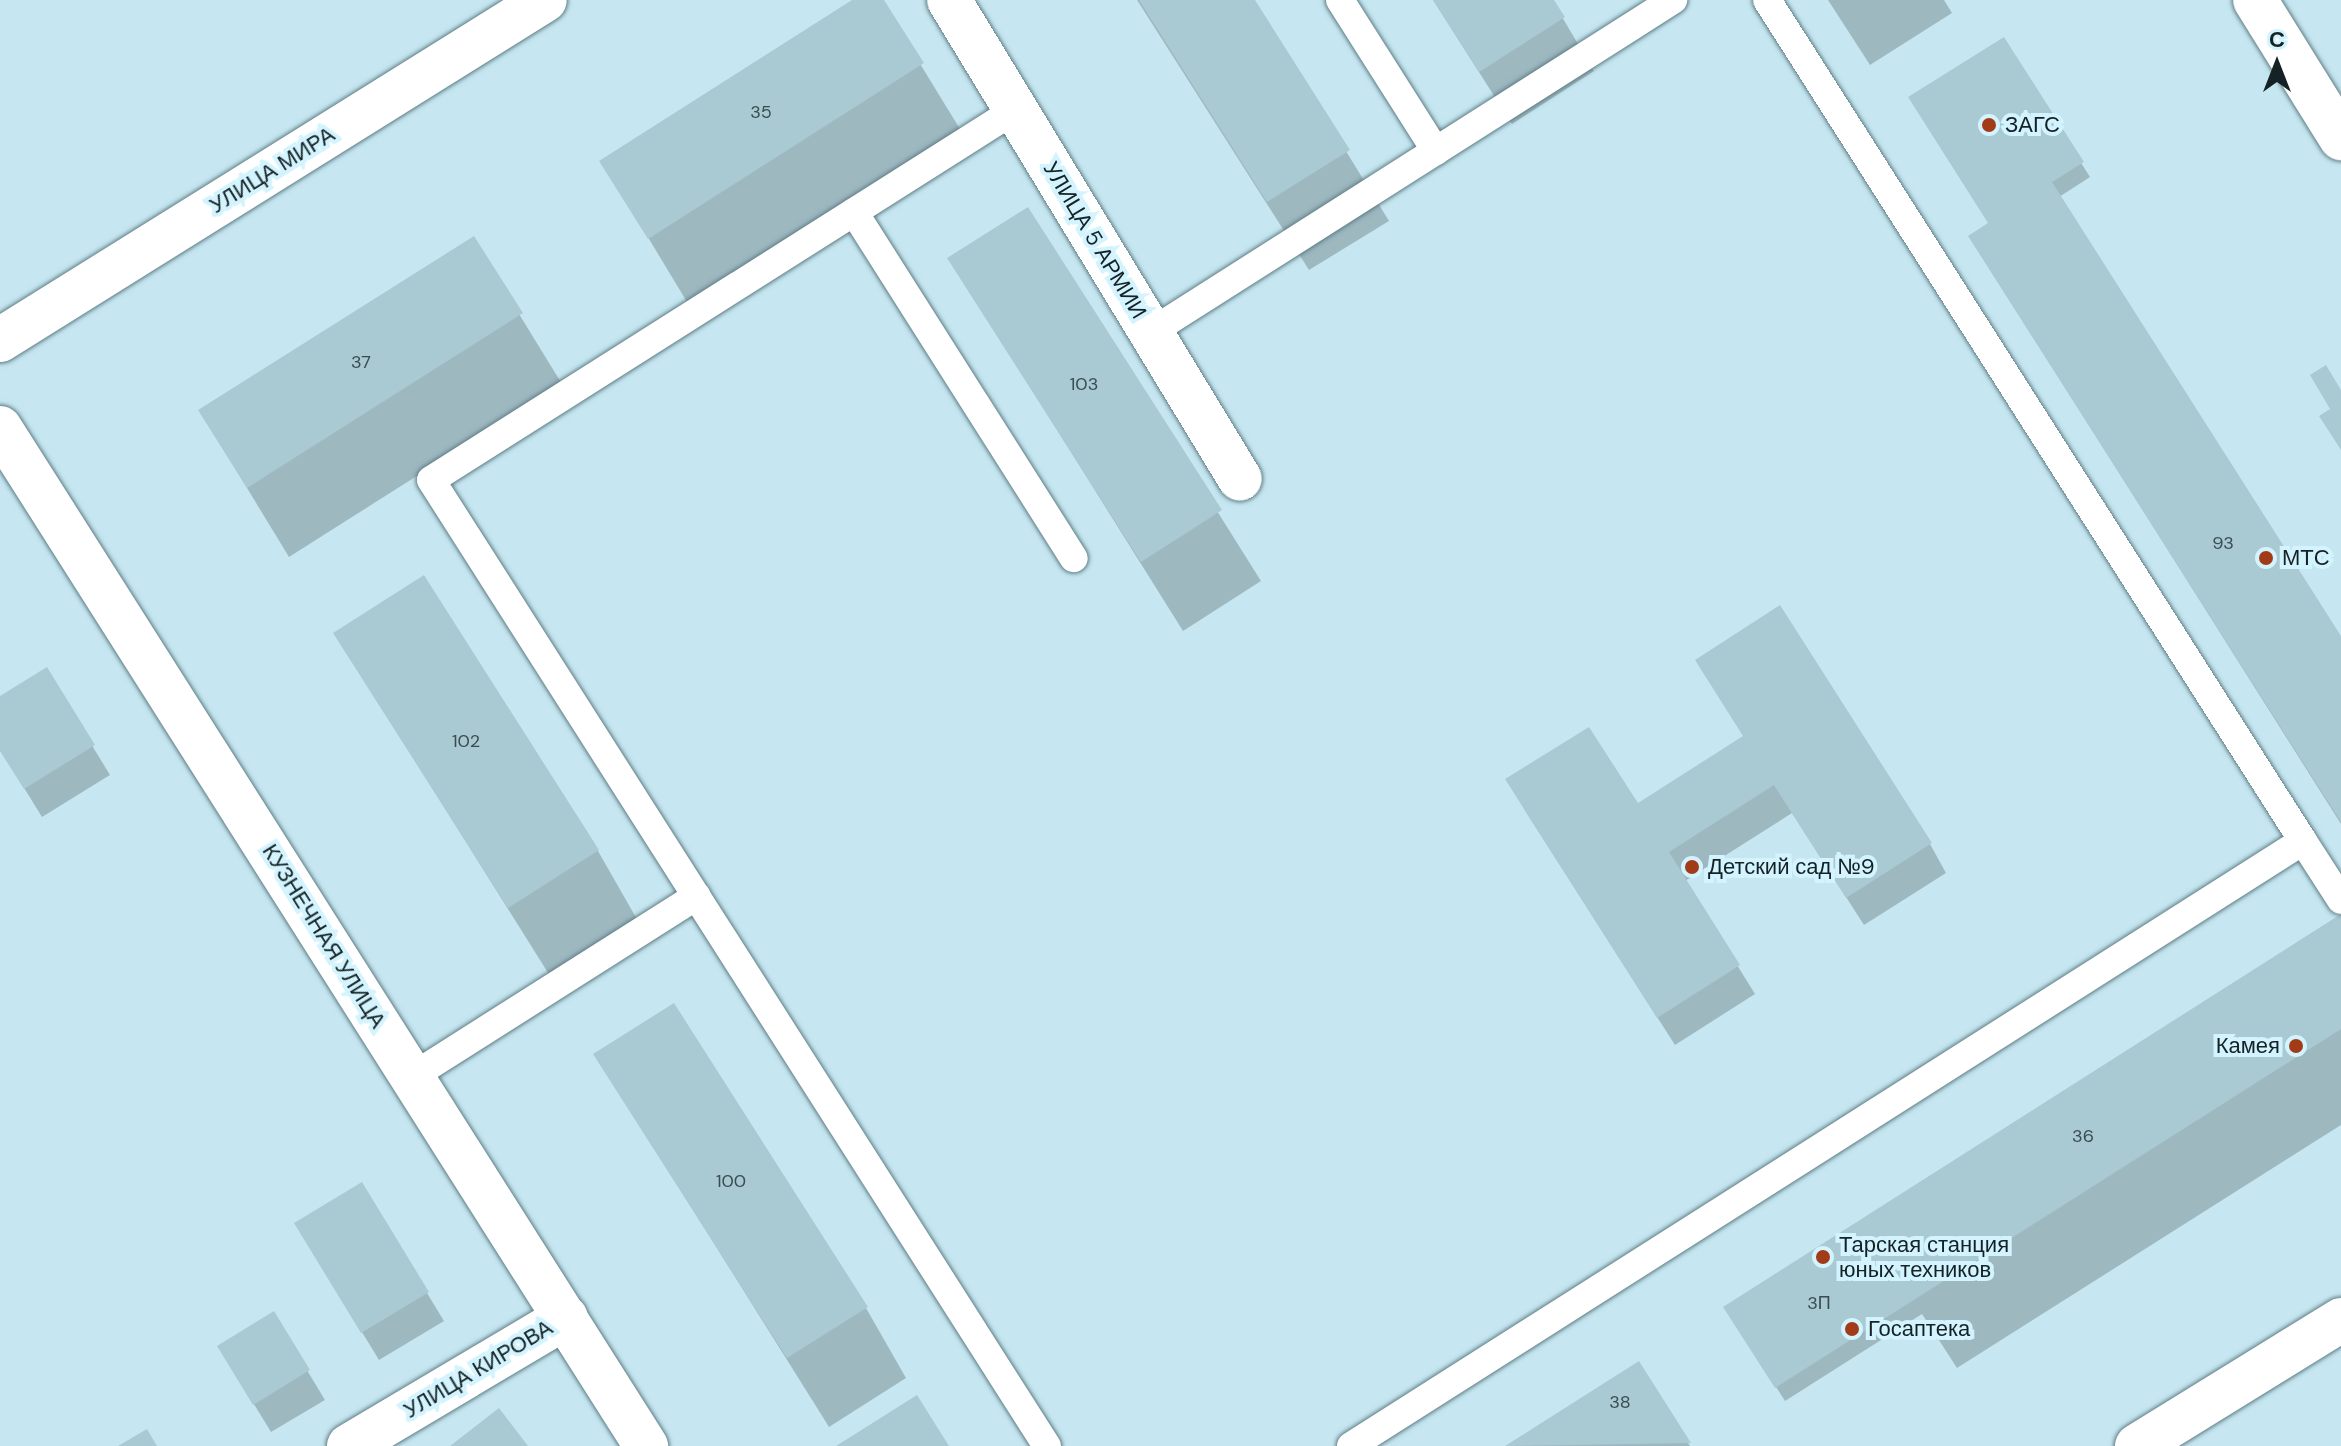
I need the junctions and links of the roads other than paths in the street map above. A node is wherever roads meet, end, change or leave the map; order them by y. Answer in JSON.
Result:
{"nodes":[{"id":1,"x":545,"y":0,"type":"edge"},
{"id":2,"x":949,"y":0,"type":"edge"},
{"id":3,"x":1340,"y":0,"type":"edge"},
{"id":4,"x":1673,"y":0,"type":"edge"},
{"id":5,"x":1767,"y":0,"type":"edge"},
{"id":6,"x":2255,"y":0,"type":"edge"},
{"id":7,"x":1015,"y":110,"type":"junction"},
{"id":8,"x":2341,"y":138,"type":"edge"},
{"id":9,"x":1436,"y":151,"type":"junction"},
{"id":10,"x":854,"y":212,"type":"junction"},
{"id":11,"x":1151,"y":332,"type":"junction"},
{"id":12,"x":0,"y":340,"type":"edge"},
{"id":13,"x":0,"y":428,"type":"edge"},
{"id":14,"x":1240,"y":479,"type":"dead end"},
{"id":15,"x":1074,"y":558,"type":"dead end"},
{"id":16,"x":2303,"y":841,"type":"junction"},
{"id":17,"x":697,"y":896,"type":"junction"},
{"id":18,"x":2341,"y":900,"type":"edge"},
{"id":19,"x":413,"y":1076,"type":"junction"},
{"id":20,"x":566,"y":1317,"type":"junction"},
{"id":21,"x":2341,"y":1320,"type":"edge"},
{"id":22,"x":349,"y":1446,"type":"edge"},
{"id":23,"x":646,"y":1446,"type":"edge"},
{"id":24,"x":1047,"y":1446,"type":"edge"},
{"id":25,"x":1351,"y":1446,"type":"edge"},
{"id":26,"x":2137,"y":1446,"type":"edge"}],
"edges":[{"from":1,"to":12,"type":"street","name":"УЛИЦА МИРА"},
{"from":2,"to":7,"type":"street","name":"УЛИЦА 5 АРМИИ"},
{"from":3,"to":9,"type":"lane"},
{"from":4,"to":9,"type":"lane"},
{"from":5,"to":16,"type":"lane"},
{"from":6,"to":8,"type":"street"},
{"from":7,"to":10,"type":"lane"},
{"from":7,"to":11,"type":"street","name":"УЛИЦА 5 АРМИИ"},
{"from":9,"to":11,"type":"lane"},
{"from":10,"to":15,"type":"lane"},
{"from":10,"to":17,"type":"lane"},
{"from":11,"to":14,"type":"street","name":"УЛИЦА 5 АРМИИ"},
{"from":13,"to":19,"type":"street","name":"КУЗНЕЧНАЯ УЛИЦА"},
{"from":16,"to":18,"type":"lane"},
{"from":16,"to":25,"type":"lane"},
{"from":17,"to":19,"type":"lane"},
{"from":17,"to":24,"type":"lane"},
{"from":19,"to":20,"type":"street","name":"КУЗНЕЧНАЯ УЛИЦА"},
{"from":20,"to":22,"type":"street","name":"УЛИЦА КИРОВА"},
{"from":20,"to":23,"type":"street","name":"КУЗНЕЧНАЯ УЛИЦА"},
{"from":21,"to":26,"type":"street"}]}
